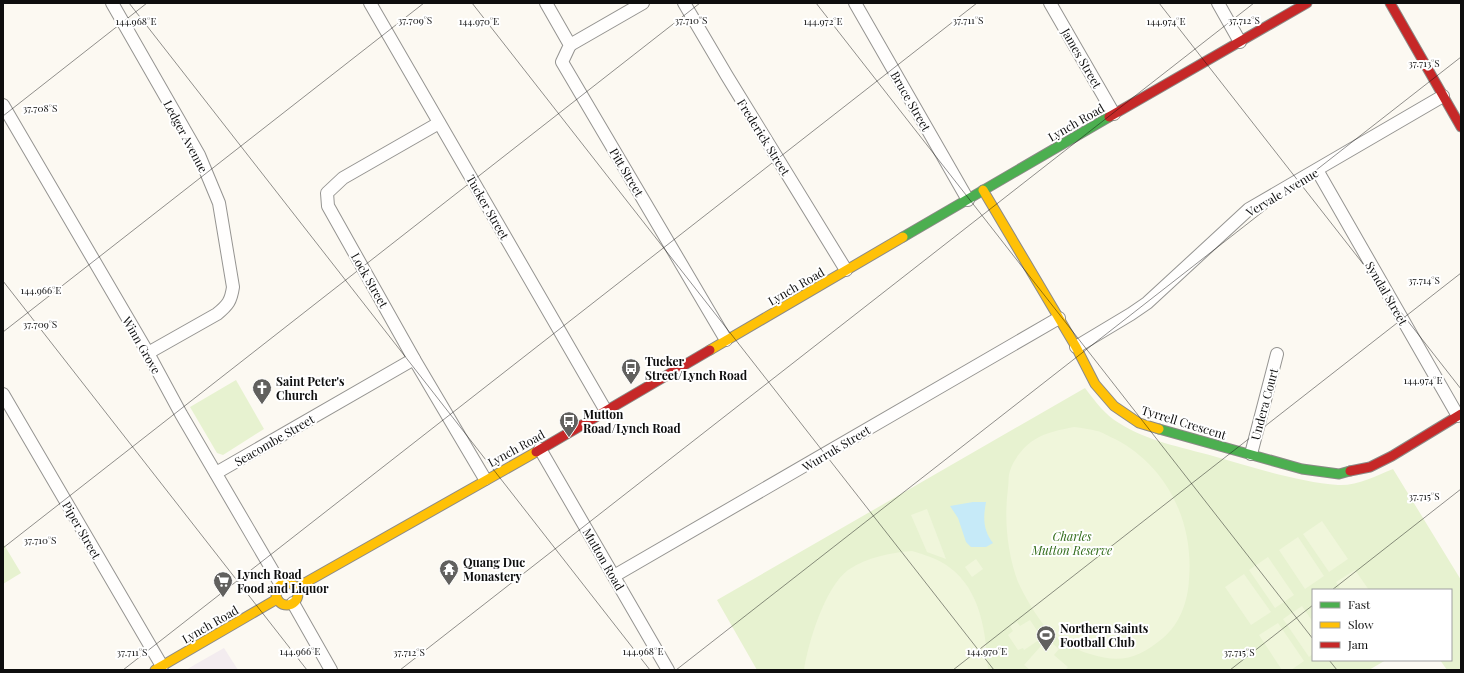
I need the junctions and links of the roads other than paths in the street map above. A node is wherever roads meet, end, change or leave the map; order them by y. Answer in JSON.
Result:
{"nodes":[{"id":1,"x":112,"y":3,"type":"edge"},
{"id":2,"x":370,"y":3,"type":"edge"},
{"id":3,"x":546,"y":3,"type":"edge"},
{"id":4,"x":643,"y":3,"type":"edge"},
{"id":5,"x":684,"y":3,"type":"edge"},
{"id":6,"x":854,"y":3,"type":"edge"},
{"id":7,"x":1050,"y":3,"type":"edge"},
{"id":8,"x":1218,"y":3,"type":"edge"},
{"id":9,"x":1307,"y":3,"type":"edge"},
{"id":10,"x":1390,"y":3,"type":"edge"},
{"id":11,"x":1240,"y":42,"type":"junction"},
{"id":12,"x":570,"y":45,"type":"junction"},
{"id":13,"x":1442,"y":96,"type":"junction"},
{"id":14,"x":3,"y":105,"type":"edge"},
{"id":15,"x":1114,"y":114,"type":"junction"},
{"id":16,"x":439,"y":123,"type":"junction"},
{"id":17,"x":1461,"y":128,"type":"edge"},
{"id":18,"x":1317,"y":170,"type":"junction"},
{"id":19,"x":983,"y":190,"type":"junction"},
{"id":20,"x":968,"y":200,"type":"junction"},
{"id":21,"x":846,"y":270,"type":"junction"},
{"id":22,"x":1059,"y":318,"type":"junction"},
{"id":23,"x":726,"y":340,"type":"junction"},
{"id":24,"x":1076,"y":347,"type":"junction"},
{"id":25,"x":148,"y":354,"type":"junction"},
{"id":26,"x":1277,"y":354,"type":"dead end"},
{"id":27,"x":414,"y":359,"type":"junction"},
{"id":28,"x":3,"y":394,"type":"edge"},
{"id":29,"x":606,"y":411,"type":"junction"},
{"id":30,"x":1459,"y":415,"type":"edge"},
{"id":31,"x":540,"y":449,"type":"junction"},
{"id":32,"x":1251,"y":454,"type":"junction"},
{"id":33,"x":216,"y":473,"type":"junction"},
{"id":34,"x":485,"y":479,"type":"junction"},
{"id":35,"x":614,"y":576,"type":"junction"},
{"id":36,"x":281,"y":585,"type":"junction"},
{"id":37,"x":296,"y":588,"type":"junction"},
{"id":38,"x":277,"y":599,"type":"junction"},
{"id":39,"x":293,"y":603,"type":"junction"},
{"id":40,"x":158,"y":668,"type":"edge"},
{"id":41,"x":331,"y":670,"type":"edge"},
{"id":42,"x":668,"y":670,"type":"edge"}],
"edges":[{"from":1,"to":25,"type":"street","name":"Ledger Avenue"},
{"from":2,"to":16,"type":"street","name":"Tucker Street"},
{"from":3,"to":12,"type":"street"},
{"from":4,"to":12,"type":"street"},
{"from":5,"to":21,"type":"street","name":"Frederick Street"},
{"from":6,"to":20,"type":"street","name":"Bruce Street"},
{"from":7,"to":15,"type":"street","name":"James Street"},
{"from":8,"to":11,"type":"street"},
{"from":9,"to":11,"type":"street","name":"Lynch Road"},
{"from":10,"to":13,"type":"street"},
{"from":11,"to":15,"type":"street","name":"Lynch Road"},
{"from":12,"to":23,"type":"street","name":"Pitt Street"},
{"from":13,"to":17,"type":"street"},
{"from":13,"to":18,"type":"street","name":"Vervale Avenue"},
{"from":14,"to":25,"type":"street","name":"Winn Grove"},
{"from":15,"to":19,"type":"street","name":"Lynch Road"},
{"from":16,"to":27,"type":"street","name":"Lock Street"},
{"from":16,"to":29,"type":"street","name":"Tucker Street"},
{"from":18,"to":24,"type":"street","name":"Vervale Avenue"},
{"from":18,"to":30,"type":"street","name":"Syndal Street"},
{"from":19,"to":20,"type":"street","name":"Lynch Road"},
{"from":19,"to":22,"type":"street","name":"Tyrrell Crescent"},
{"from":20,"to":21,"type":"street","name":"Lynch Road"},
{"from":21,"to":23,"type":"street","name":"Lynch Road"},
{"from":22,"to":24,"type":"street","name":"Tyrrell Crescent"},
{"from":22,"to":35,"type":"street","name":"Wurruk Street"},
{"from":23,"to":29,"type":"street","name":"Lynch Road"},
{"from":24,"to":32,"type":"street","name":"Tyrrell Crescent"},
{"from":25,"to":33,"type":"street","name":"Winn Grove"},
{"from":26,"to":32,"type":"street","name":"Undera Court"},
{"from":27,"to":33,"type":"street","name":"Seacombe Street"},
{"from":27,"to":34,"type":"street","name":"Lock Street"},
{"from":28,"to":40,"type":"street","name":"Piper Street"},
{"from":29,"to":31,"type":"street","name":"Lynch Road"},
{"from":30,"to":32,"type":"street","name":"Tyrrell Crescent"},
{"from":31,"to":34,"type":"street","name":"Lynch Road"},
{"from":31,"to":35,"type":"street","name":"Mutton Road"},
{"from":33,"to":36,"type":"street","name":"Winn Grove"},
{"from":34,"to":37,"type":"street","name":"Lynch Road"},
{"from":35,"to":42,"type":"street","name":"Mutton Road"},
{"from":36,"to":37,"type":"street"},
{"from":36,"to":38,"type":"street"},
{"from":37,"to":39,"type":"street"},
{"from":38,"to":39,"type":"street"},
{"from":38,"to":40,"type":"street","name":"Lynch Road"},
{"from":39,"to":41,"type":"street"}]}
